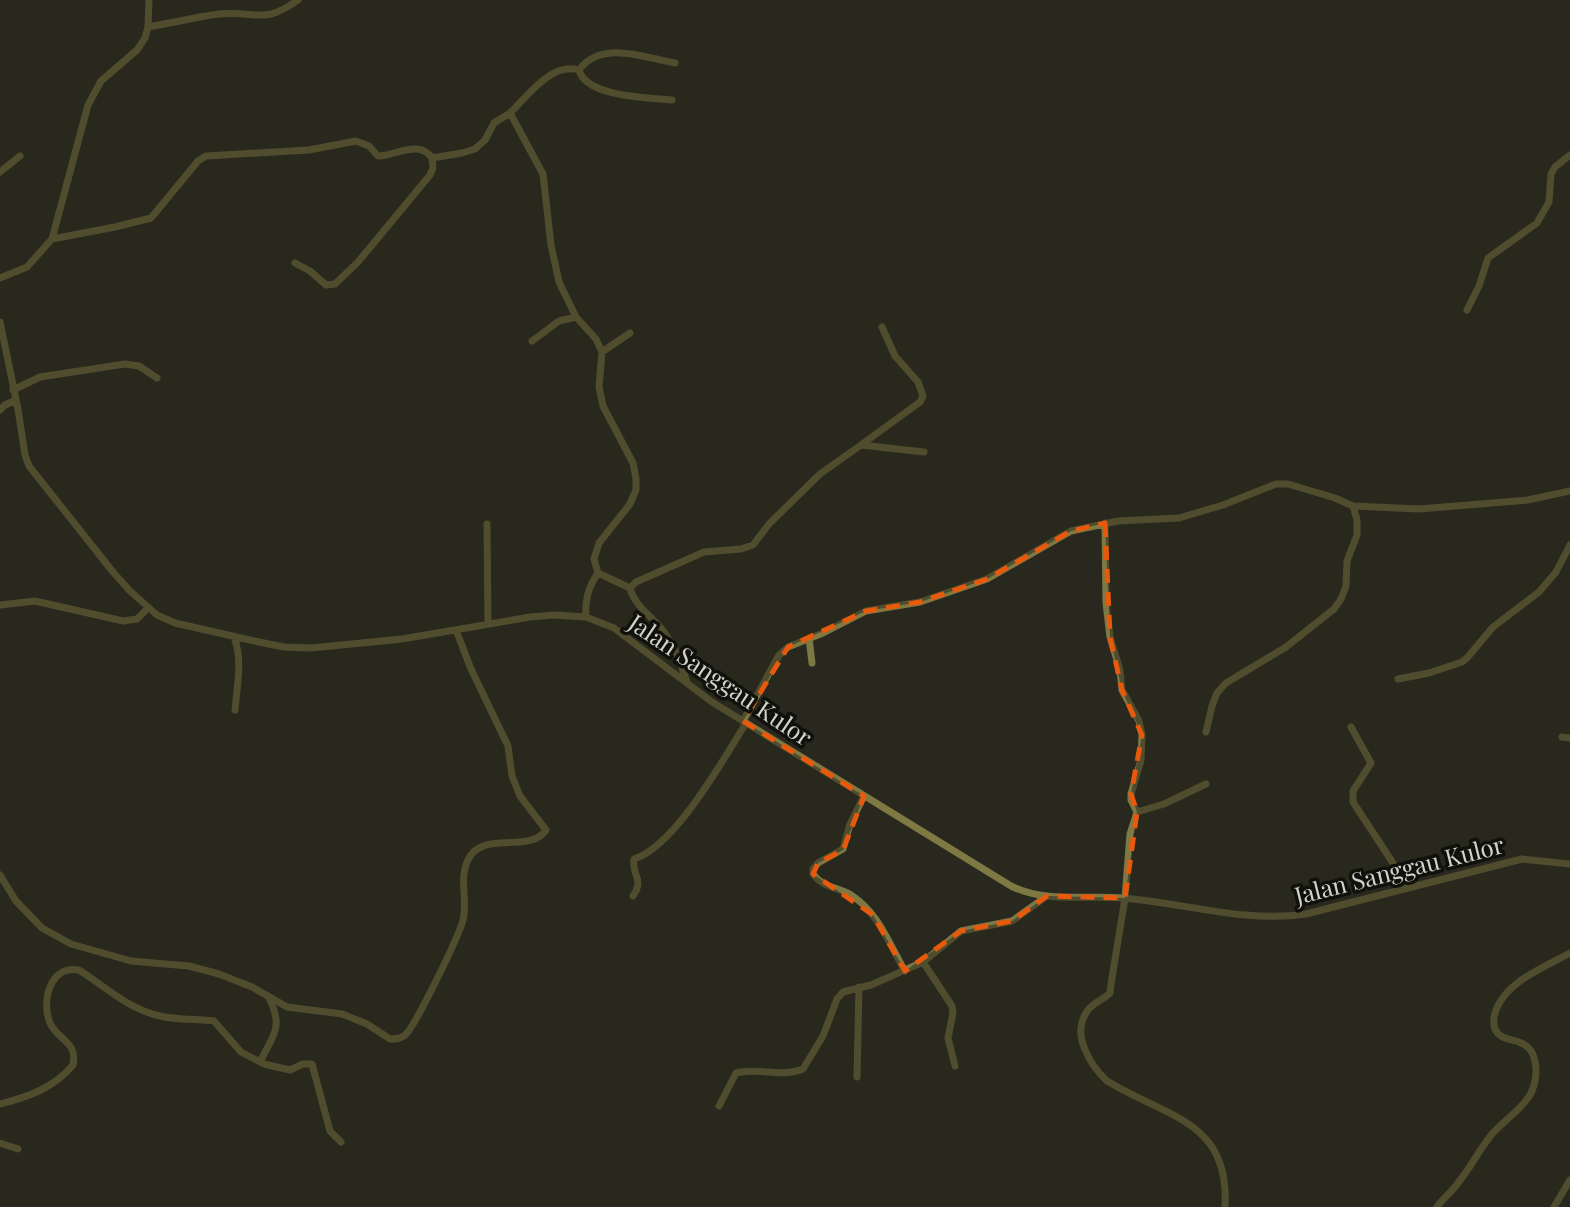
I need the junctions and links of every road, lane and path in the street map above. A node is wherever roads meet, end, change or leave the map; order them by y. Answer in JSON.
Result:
{"nodes":[{"id":1,"x":149,"y":0,"type":"edge"},
{"id":2,"x":298,"y":0,"type":"edge"},
{"id":3,"x":148,"y":27,"type":"junction"},
{"id":4,"x":675,"y":64,"type":"dead end"},
{"id":5,"x":579,"y":70,"type":"junction"},
{"id":6,"x":672,"y":100,"type":"dead end"},
{"id":7,"x":510,"y":113,"type":"junction"},
{"id":8,"x":1570,"y":155,"type":"edge"},
{"id":9,"x":20,"y":156,"type":"dead end"},
{"id":10,"x":432,"y":158,"type":"junction"},
{"id":11,"x":0,"y":172,"type":"edge"},
{"id":12,"x":52,"y":239,"type":"junction"},
{"id":13,"x":295,"y":263,"type":"dead end"},
{"id":14,"x":0,"y":278,"type":"edge"},
{"id":15,"x":1467,"y":310,"type":"dead end"},
{"id":16,"x":576,"y":317,"type":"junction"},
{"id":17,"x":0,"y":322,"type":"edge"},
{"id":18,"x":882,"y":327,"type":"dead end"},
{"id":19,"x":630,"y":333,"type":"dead end"},
{"id":20,"x":532,"y":341,"type":"dead end"},
{"id":21,"x":602,"y":352,"type":"junction"},
{"id":22,"x":157,"y":378,"type":"dead end"},
{"id":23,"x":13,"y":390,"type":"junction"},
{"id":24,"x":16,"y":400,"type":"junction"},
{"id":25,"x":0,"y":410,"type":"edge"},
{"id":26,"x":861,"y":445,"type":"junction"},
{"id":27,"x":924,"y":452,"type":"dead end"},
{"id":28,"x":1570,"y":492,"type":"edge"},
{"id":29,"x":1353,"y":506,"type":"junction"},
{"id":30,"x":1105,"y":523,"type":"junction"},
{"id":31,"x":487,"y":524,"type":"dead end"},
{"id":32,"x":1570,"y":545,"type":"edge"},
{"id":33,"x":598,"y":573,"type":"junction"},
{"id":34,"x":630,"y":588,"type":"junction"},
{"id":35,"x":0,"y":605,"type":"edge"},
{"id":36,"x":148,"y":608,"type":"junction"},
{"id":37,"x":586,"y":617,"type":"junction"},
{"id":38,"x":488,"y":624,"type":"junction"},
{"id":39,"x":456,"y":630,"type":"junction"},
{"id":40,"x":234,"y":637,"type":"junction"},
{"id":41,"x":810,"y":638,"type":"junction"},
{"id":42,"x":812,"y":663,"type":"dead end"},
{"id":43,"x":1398,"y":679,"type":"dead end"},
{"id":44,"x":687,"y":683,"type":"junction"},
{"id":45,"x":235,"y":710,"type":"dead end"},
{"id":46,"x":745,"y":722,"type":"junction"},
{"id":47,"x":1351,"y":727,"type":"dead end"},
{"id":48,"x":1206,"y":732,"type":"dead end"},
{"id":49,"x":1206,"y":784,"type":"dead end"},
{"id":50,"x":864,"y":796,"type":"junction"},
{"id":51,"x":1137,"y":812,"type":"junction"},
{"id":52,"x":1570,"y":864,"type":"edge"},
{"id":53,"x":0,"y":875,"type":"edge"},
{"id":54,"x":1408,"y":886,"type":"junction"},
{"id":55,"x":633,"y":896,"type":"dead end"},
{"id":56,"x":1048,"y":896,"type":"junction"},
{"id":57,"x":1125,"y":898,"type":"junction"},
{"id":58,"x":1570,"y":953,"type":"edge"},
{"id":59,"x":923,"y":962,"type":"junction"},
{"id":60,"x":905,"y":971,"type":"junction"},
{"id":61,"x":859,"y":988,"type":"junction"},
{"id":62,"x":268,"y":996,"type":"junction"},
{"id":63,"x":263,"y":1055,"type":"junction"},
{"id":64,"x":955,"y":1066,"type":"dead end"},
{"id":65,"x":858,"y":1077,"type":"dead end"},
{"id":66,"x":0,"y":1104,"type":"edge"},
{"id":67,"x":719,"y":1106,"type":"dead end"},
{"id":68,"x":341,"y":1142,"type":"dead end"},
{"id":69,"x":0,"y":1143,"type":"edge"},
{"id":70,"x":18,"y":1150,"type":"dead end"},
{"id":71,"x":1570,"y":1180,"type":"edge"},
{"id":72,"x":1225,"y":1207,"type":"edge"},
{"id":73,"x":1437,"y":1207,"type":"edge"},
{"id":74,"x":1554,"y":1207,"type":"edge"}],
"edges":[{"from":1,"to":3,"type":"street"},
{"from":2,"to":3,"type":"street"},
{"from":3,"to":12,"type":"street"},
{"from":4,"to":5,"type":"street"},
{"from":5,"to":6,"type":"street"},
{"from":5,"to":7,"type":"street"},
{"from":7,"to":10,"type":"street"},
{"from":7,"to":16,"type":"street"},
{"from":8,"to":15,"type":"street"},
{"from":9,"to":11,"type":"street"},
{"from":10,"to":12,"type":"street"},
{"from":10,"to":13,"type":"street"},
{"from":12,"to":14,"type":"street"},
{"from":16,"to":20,"type":"street"},
{"from":16,"to":21,"type":"street"},
{"from":17,"to":23,"type":"street","name":"Jalan Sanggau Kulor"},
{"from":18,"to":26,"type":"street"},
{"from":19,"to":21,"type":"street"},
{"from":21,"to":33,"type":"street"},
{"from":22,"to":23,"type":"street"},
{"from":23,"to":24,"type":"street","name":"Jalan Sanggau Kulor"},
{"from":24,"to":25,"type":"street"},
{"from":24,"to":36,"type":"street","name":"Jalan Sanggau Kulor"},
{"from":26,"to":27,"type":"street"},
{"from":26,"to":34,"type":"street"},
{"from":28,"to":29,"type":"street"},
{"from":29,"to":30,"type":"street"},
{"from":29,"to":48,"type":"street"},
{"from":30,"to":41,"type":"street"},
{"from":30,"to":51,"type":"street"},
{"from":31,"to":38,"type":"street"},
{"from":32,"to":43,"type":"street"},
{"from":33,"to":34,"type":"street"},
{"from":33,"to":37,"type":"street"},
{"from":34,"to":44,"type":"street"},
{"from":35,"to":36,"type":"street"},
{"from":36,"to":40,"type":"street","name":"Jalan Sanggau Kulor"},
{"from":37,"to":38,"type":"street","name":"Jalan Sanggau Kulor"},
{"from":37,"to":44,"type":"street","name":"Jalan Sanggau Kulor"},
{"from":38,"to":39,"type":"street","name":"Jalan Sanggau Kulor"},
{"from":39,"to":40,"type":"street","name":"Jalan Sanggau Kulor"},
{"from":39,"to":62,"type":"street"},
{"from":40,"to":45,"type":"street"},
{"from":41,"to":42,"type":"street"},
{"from":41,"to":46,"type":"street"},
{"from":44,"to":46,"type":"street","name":"Jalan Sanggau Kulor"},
{"from":46,"to":50,"type":"street","name":"Jalan Sanggau Kulor"},
{"from":46,"to":55,"type":"street"},
{"from":47,"to":54,"type":"street"},
{"from":49,"to":51,"type":"street"},
{"from":50,"to":56,"type":"street","name":"Jalan Sanggau Kulor"},
{"from":50,"to":60,"type":"street"},
{"from":51,"to":57,"type":"street"},
{"from":52,"to":54,"type":"street","name":"Jalan Sanggau Kulor"},
{"from":53,"to":62,"type":"street"},
{"from":54,"to":57,"type":"street","name":"Jalan Sanggau Kulor"},
{"from":56,"to":57,"type":"street","name":"Jalan Sanggau Kulor"},
{"from":56,"to":59,"type":"street"},
{"from":57,"to":72,"type":"street"},
{"from":58,"to":73,"type":"street"},
{"from":59,"to":60,"type":"street"},
{"from":59,"to":64,"type":"street"},
{"from":60,"to":61,"type":"street"},
{"from":61,"to":65,"type":"street"},
{"from":61,"to":67,"type":"street"},
{"from":62,"to":63,"type":"street"},
{"from":63,"to":66,"type":"street"},
{"from":63,"to":68,"type":"street"},
{"from":69,"to":70,"type":"street"},
{"from":71,"to":74,"type":"street"}]}
